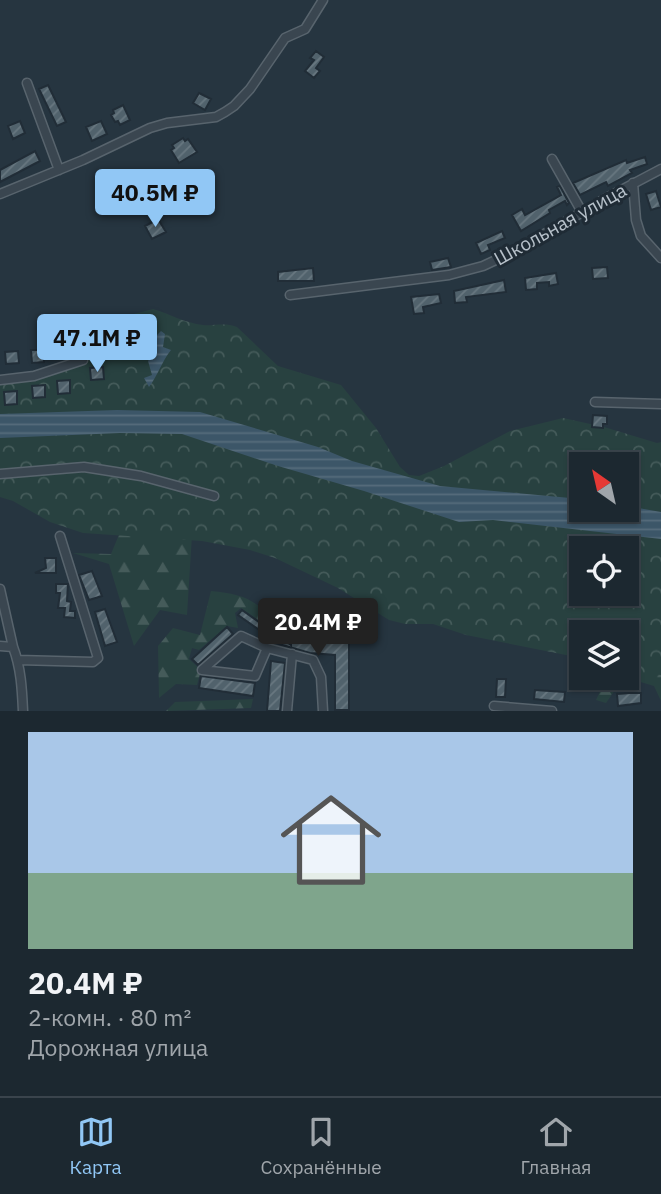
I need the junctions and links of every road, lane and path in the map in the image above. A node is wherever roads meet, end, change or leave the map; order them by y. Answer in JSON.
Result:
{"nodes":[{"id":1,"x":323,"y":0,"type":"edge"},
{"id":2,"x":27,"y":82,"type":"dead end"},
{"id":3,"x":552,"y":159,"type":"dead end"},
{"id":4,"x":661,"y":169,"type":"edge"},
{"id":5,"x":59,"y":170,"type":"junction"},
{"id":6,"x":633,"y":183,"type":"junction"},
{"id":7,"x":0,"y":194,"type":"edge"},
{"id":8,"x":582,"y":212,"type":"junction"},
{"id":9,"x":661,"y":258,"type":"edge"},
{"id":10,"x":290,"y":295,"type":"dead end"},
{"id":11,"x":83,"y":360,"type":"dead end"},
{"id":12,"x":0,"y":380,"type":"edge"},
{"id":13,"x":595,"y":402,"type":"dead end"},
{"id":14,"x":661,"y":404,"type":"edge"},
{"id":15,"x":0,"y":474,"type":"edge"},
{"id":16,"x":214,"y":496,"type":"dead end"},
{"id":17,"x":60,"y":536,"type":"dead end"},
{"id":18,"x":0,"y":589,"type":"edge"},
{"id":19,"x":0,"y":646,"type":"edge"},
{"id":20,"x":13,"y":647,"type":"junction"},
{"id":21,"x":267,"y":648,"type":"junction"},
{"id":22,"x":292,"y":654,"type":"junction"},
{"id":23,"x":18,"y":660,"type":"junction"},
{"id":24,"x":494,"y":706,"type":"dead end"},
{"id":25,"x":23,"y":711,"type":"edge"},
{"id":26,"x":287,"y":711,"type":"edge"},
{"id":27,"x":323,"y":711,"type":"edge"},
{"id":28,"x":552,"y":711,"type":"edge"}],
"edges":[{"from":1,"to":5,"type":"street"},
{"from":2,"to":5,"type":"street"},
{"from":3,"to":8,"type":"street"},
{"from":4,"to":6,"type":"street","name":"Школьная улица"},
{"from":5,"to":7,"type":"street"},
{"from":6,"to":8,"type":"street","name":"Школьная улица"},
{"from":6,"to":9,"type":"street"},
{"from":8,"to":10,"type":"street","name":"Школьная улица"},
{"from":11,"to":12,"type":"street"},
{"from":13,"to":14,"type":"street"},
{"from":15,"to":16,"type":"street"},
{"from":17,"to":23,"type":"street"},
{"from":18,"to":20,"type":"street"},
{"from":19,"to":20,"type":"street"},
{"from":20,"to":23,"type":"street"},
{"from":21,"to":21,"type":"street"},
{"from":21,"to":22,"type":"street"},
{"from":22,"to":26,"type":"street"},
{"from":22,"to":27,"type":"street"},
{"from":23,"to":25,"type":"street"},
{"from":24,"to":28,"type":"street"}]}
